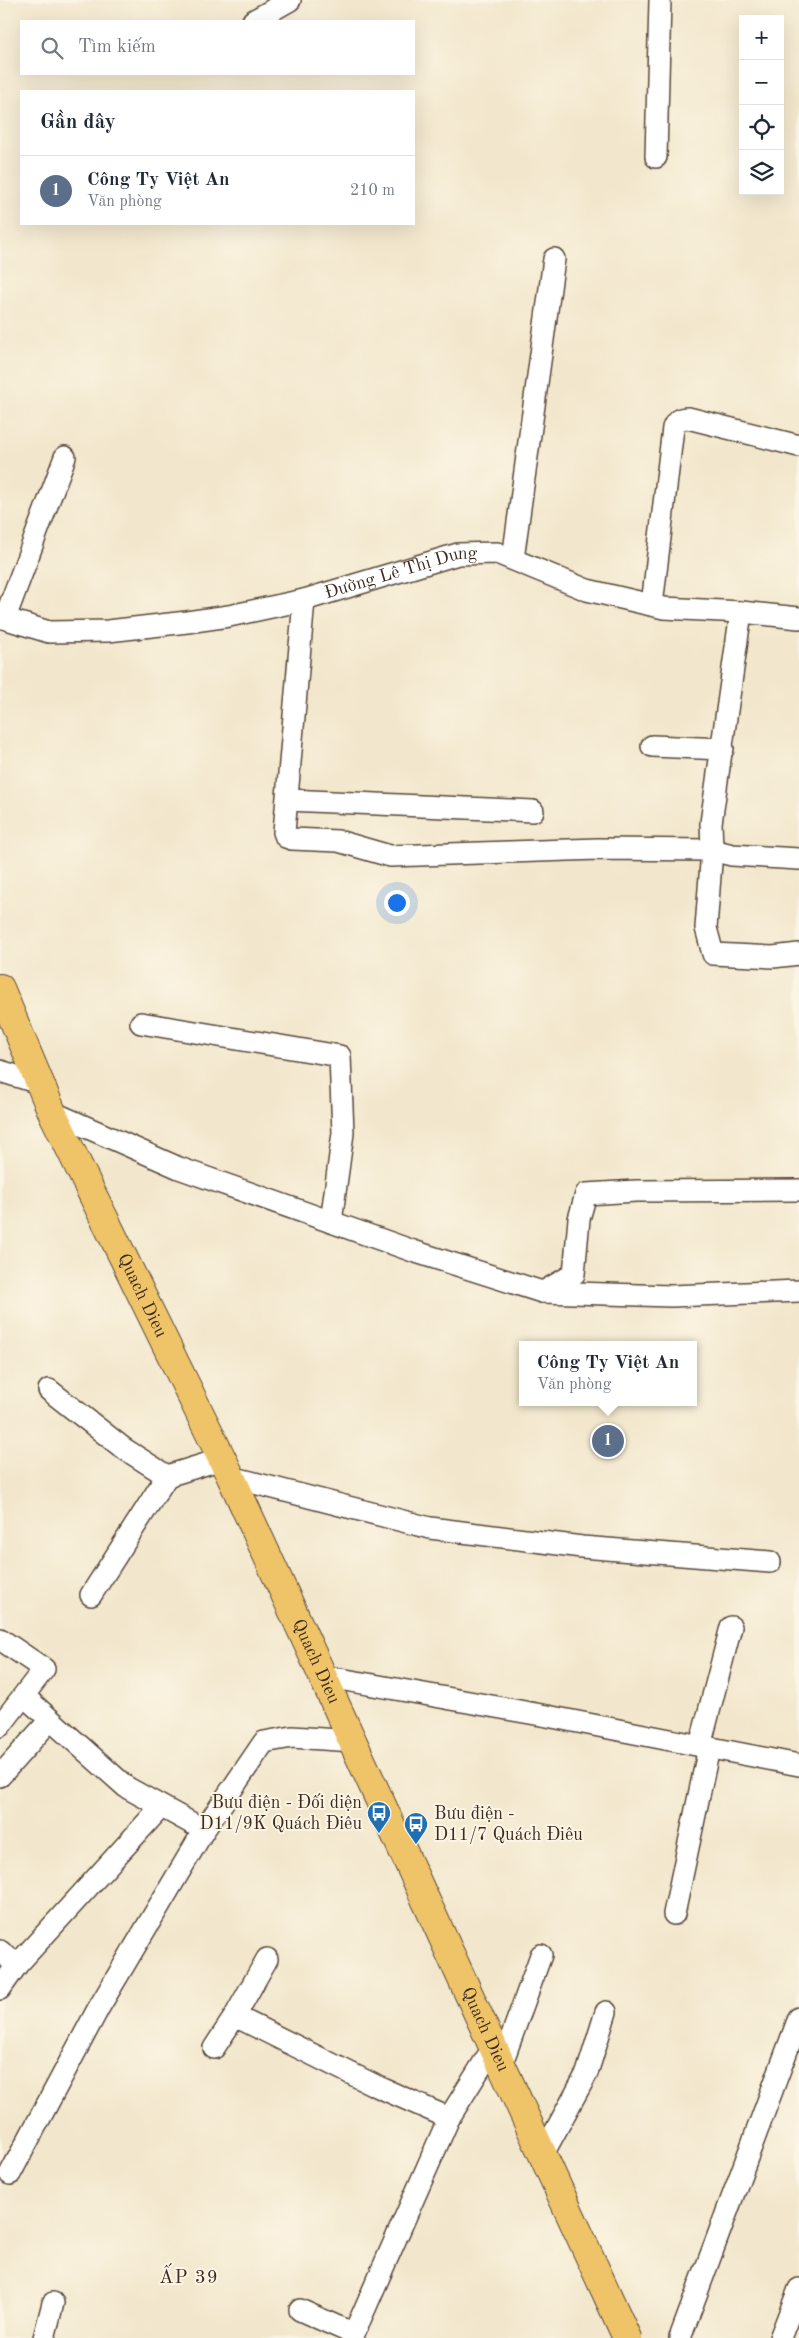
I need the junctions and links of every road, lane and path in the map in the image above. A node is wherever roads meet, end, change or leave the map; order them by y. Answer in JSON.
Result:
{"nodes":[{"id":1,"x":290,"y":0,"type":"edge"},
{"id":2,"x":660,"y":0,"type":"edge"},
{"id":3,"x":255,"y":20,"type":"edge"},
{"id":4,"x":656,"y":157,"type":"dead end"},
{"id":5,"x":554,"y":259,"type":"dead end"},
{"id":6,"x":799,"y":446,"type":"edge"},
{"id":7,"x":66,"y":457,"type":"dead end"},
{"id":8,"x":512,"y":559,"type":"junction"},
{"id":9,"x":304,"y":600,"type":"junction"},
{"id":10,"x":652,"y":605,"type":"junction"},
{"id":11,"x":741,"y":612,"type":"junction"},
{"id":12,"x":2,"y":617,"type":"edge"},
{"id":13,"x":799,"y":618,"type":"edge"},
{"id":14,"x":652,"y":746,"type":"dead end"},
{"id":15,"x":723,"y":749,"type":"junction"},
{"id":16,"x":288,"y":800,"type":"junction"},
{"id":17,"x":533,"y":811,"type":"dead end"},
{"id":18,"x":712,"y":850,"type":"junction"},
{"id":19,"x":799,"y":859,"type":"edge"},
{"id":20,"x":799,"y":954,"type":"edge"},
{"id":21,"x":0,"y":988,"type":"edge"},
{"id":22,"x":141,"y":1023,"type":"dead end"},
{"id":23,"x":0,"y":1071,"type":"edge"},
{"id":24,"x":39,"y":1083,"type":"junction"},
{"id":25,"x":52,"y":1112,"type":"junction"},
{"id":26,"x":799,"y":1190,"type":"edge"},
{"id":27,"x":331,"y":1222,"type":"junction"},
{"id":28,"x":799,"y":1291,"type":"edge"},
{"id":29,"x":542,"y":1292,"type":"junction"},
{"id":30,"x":49,"y":1390,"type":"dead end"},
{"id":31,"x":226,"y":1468,"type":"junction"},
{"id":32,"x":167,"y":1476,"type":"junction"},
{"id":33,"x":770,"y":1562,"type":"dead end"},
{"id":34,"x":91,"y":1595,"type":"dead end"},
{"id":35,"x":731,"y":1627,"type":"dead end"},
{"id":36,"x":0,"y":1639,"type":"edge"},
{"id":37,"x":323,"y":1676,"type":"junction"},
{"id":38,"x":24,"y":1696,"type":"junction"},
{"id":39,"x":50,"y":1720,"type":"junction"},
{"id":40,"x":0,"y":1726,"type":"edge"},
{"id":41,"x":353,"y":1741,"type":"junction"},
{"id":42,"x":705,"y":1747,"type":"junction"},
{"id":43,"x":799,"y":1765,"type":"edge"},
{"id":44,"x":0,"y":1776,"type":"edge"},
{"id":45,"x":161,"y":1806,"type":"junction"},
{"id":46,"x":204,"y":1830,"type":"junction"},
{"id":47,"x":674,"y":1914,"type":"dead end"},
{"id":48,"x":0,"y":1951,"type":"edge"},
{"id":49,"x":541,"y":1955,"type":"dead end"},
{"id":50,"x":267,"y":1959,"type":"dead end"},
{"id":51,"x":17,"y":1965,"type":"junction"},
{"id":52,"x":0,"y":1989,"type":"edge"},
{"id":53,"x":606,"y":2012,"type":"dead end"},
{"id":54,"x":236,"y":2016,"type":"junction"},
{"id":55,"x":799,"y":2018,"type":"edge"},
{"id":56,"x":214,"y":2048,"type":"dead end"},
{"id":57,"x":498,"y":2054,"type":"junction"},
{"id":58,"x":449,"y":2118,"type":"junction"},
{"id":59,"x":543,"y":2154,"type":"junction"},
{"id":60,"x":10,"y":2174,"type":"dead end"},
{"id":61,"x":799,"y":2290,"type":"edge"},
{"id":62,"x":53,"y":2303,"type":"dead end"},
{"id":63,"x":300,"y":2310,"type":"dead end"},
{"id":64,"x":353,"y":2336,"type":"edge"},
{"id":65,"x":44,"y":2338,"type":"edge"},
{"id":66,"x":626,"y":2338,"type":"edge"},
{"id":67,"x":680,"y":2338,"type":"edge"},
{"id":68,"x":780,"y":2338,"type":"edge"}],
"edges":[{"from":1,"to":3,"type":"street"},
{"from":2,"to":4,"type":"street"},
{"from":5,"to":8,"type":"street"},
{"from":6,"to":10,"type":"street"},
{"from":7,"to":12,"type":"street"},
{"from":8,"to":9,"type":"street","name":"Đường Lê Thị Dung"},
{"from":8,"to":10,"type":"street","name":"Đường Lê Thị Dung"},
{"from":9,"to":12,"type":"street","name":"Đường Lê Thị Dung"},
{"from":9,"to":16,"type":"street"},
{"from":10,"to":11,"type":"street","name":"Đường Lê Thị Dung"},
{"from":11,"to":13,"type":"street","name":"Đường Lê Thị Dung"},
{"from":11,"to":15,"type":"street"},
{"from":14,"to":15,"type":"street"},
{"from":15,"to":18,"type":"street"},
{"from":16,"to":17,"type":"street"},
{"from":16,"to":18,"type":"street"},
{"from":18,"to":19,"type":"street"},
{"from":18,"to":20,"type":"street"},
{"from":21,"to":24,"type":"main road","name":"Quach Dieu"},
{"from":22,"to":27,"type":"street"},
{"from":23,"to":24,"type":"street"},
{"from":24,"to":25,"type":"main road","name":"Quach Dieu"},
{"from":25,"to":27,"type":"street"},
{"from":25,"to":31,"type":"main road","name":"Quach Dieu"},
{"from":26,"to":29,"type":"street"},
{"from":27,"to":29,"type":"street"},
{"from":28,"to":29,"type":"street"},
{"from":30,"to":32,"type":"street"},
{"from":31,"to":32,"type":"street"},
{"from":31,"to":33,"type":"street"},
{"from":31,"to":37,"type":"main road","name":"Quach Dieu"},
{"from":32,"to":34,"type":"street"},
{"from":35,"to":42,"type":"street"},
{"from":36,"to":38,"type":"street"},
{"from":37,"to":41,"type":"main road","name":"Quach Dieu"},
{"from":37,"to":42,"type":"street"},
{"from":38,"to":39,"type":"street"},
{"from":38,"to":40,"type":"street"},
{"from":39,"to":44,"type":"street"},
{"from":39,"to":45,"type":"street"},
{"from":41,"to":46,"type":"street"},
{"from":41,"to":57,"type":"main road","name":"Quach Dieu"},
{"from":42,"to":43,"type":"street"},
{"from":42,"to":47,"type":"street"},
{"from":45,"to":46,"type":"street"},
{"from":45,"to":51,"type":"street"},
{"from":46,"to":60,"type":"street"},
{"from":48,"to":51,"type":"street"},
{"from":49,"to":57,"type":"street"},
{"from":50,"to":54,"type":"street"},
{"from":51,"to":52,"type":"street"},
{"from":53,"to":59,"type":"street"},
{"from":54,"to":56,"type":"street"},
{"from":54,"to":58,"type":"street"},
{"from":55,"to":67,"type":"street"},
{"from":57,"to":58,"type":"street"},
{"from":57,"to":59,"type":"main road","name":"Quach Dieu"},
{"from":58,"to":64,"type":"street"},
{"from":59,"to":66,"type":"main road","name":"Quach Dieu"},
{"from":61,"to":68,"type":"street"},
{"from":62,"to":65,"type":"street"},
{"from":63,"to":64,"type":"street"}]}
